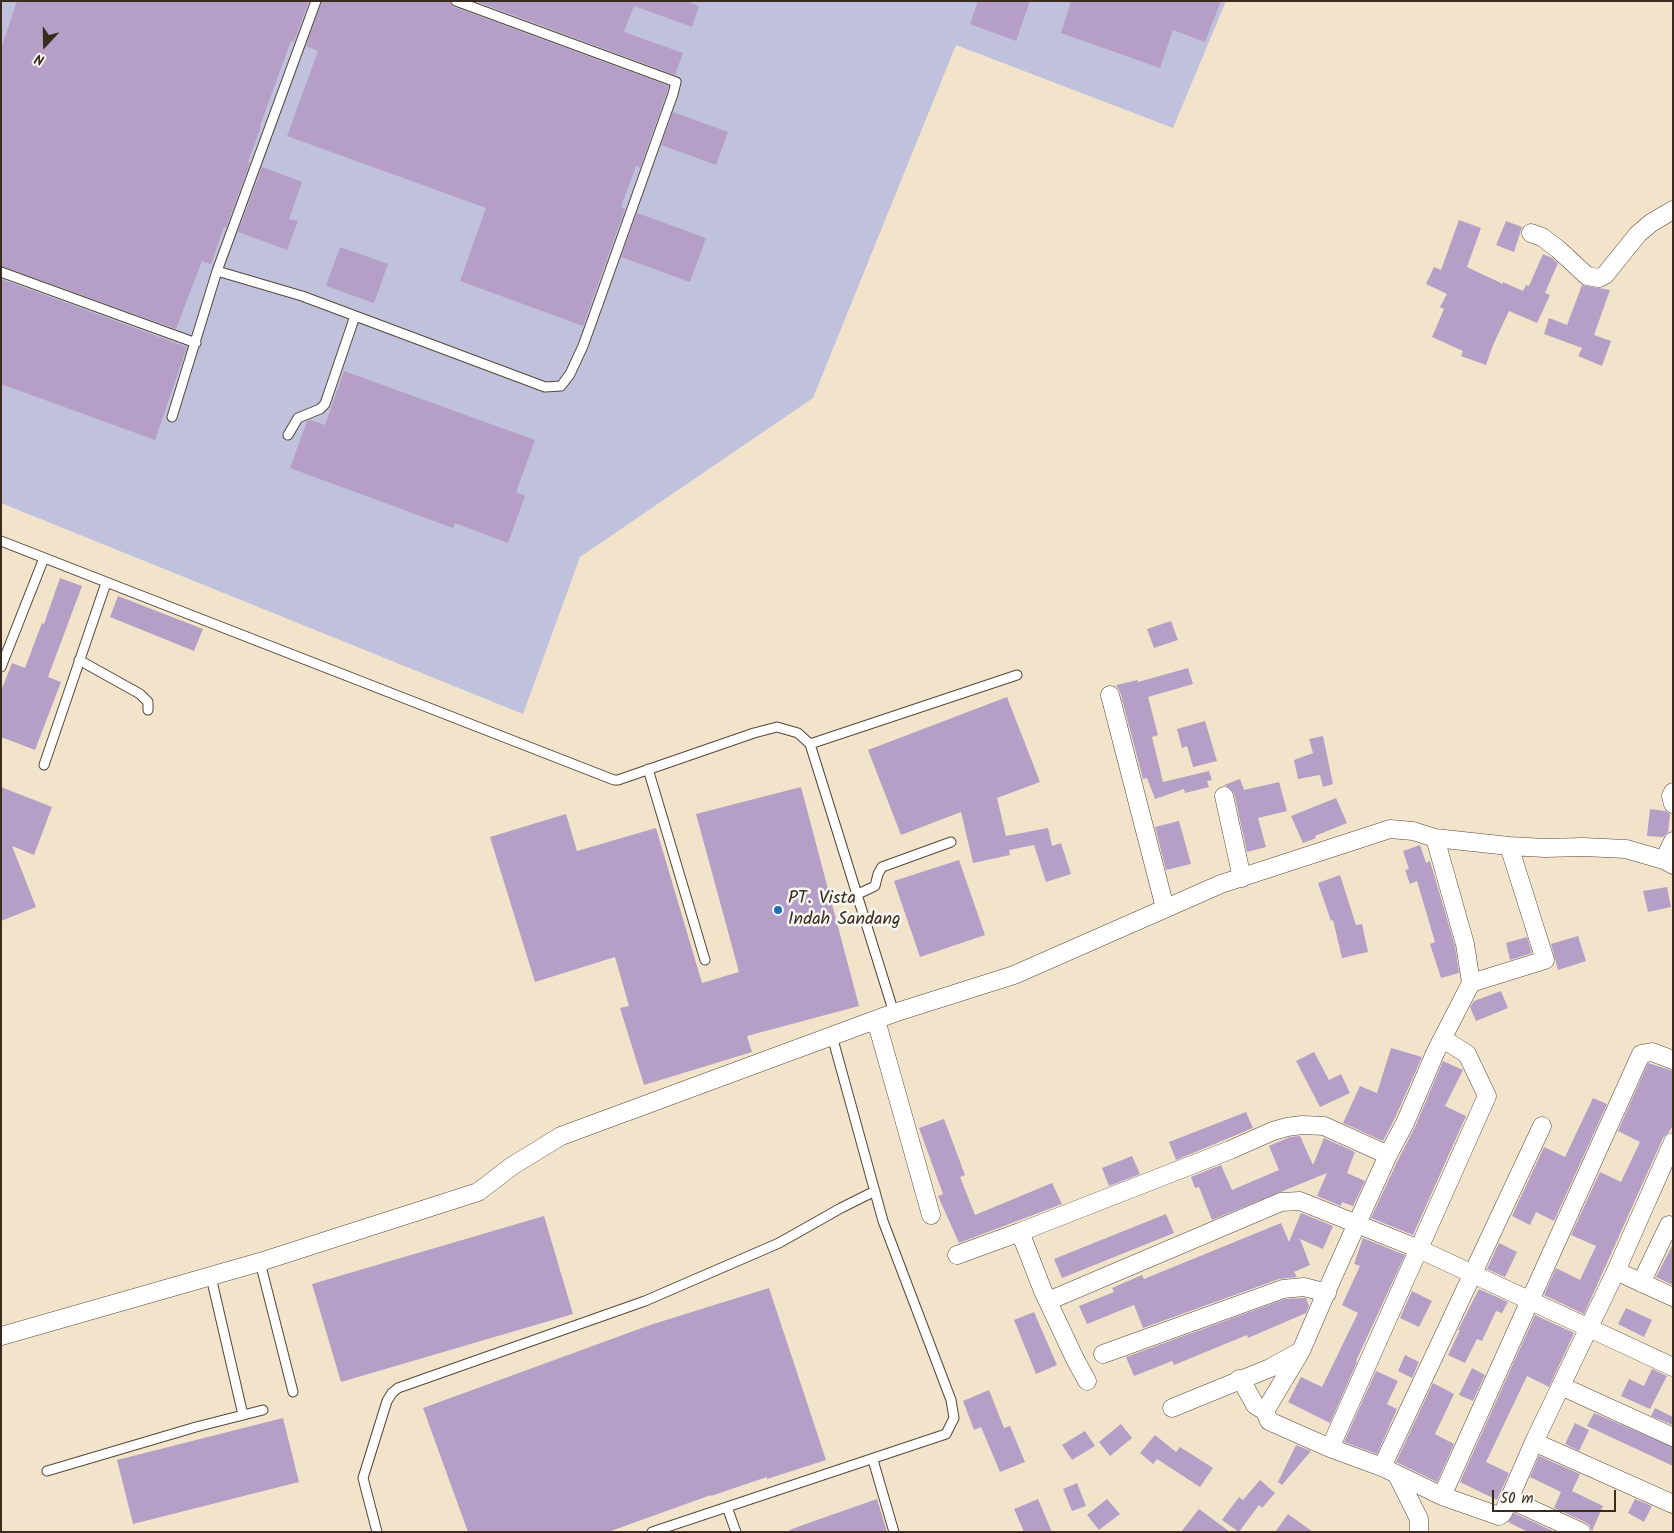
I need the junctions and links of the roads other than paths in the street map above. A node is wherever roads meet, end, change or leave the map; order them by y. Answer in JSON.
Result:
{"nodes":[{"id":1,"x":316,"y":1,"type":"edge"},
{"id":2,"x":456,"y":1,"type":"edge"},
{"id":3,"x":1673,"y":210,"type":"edge"},
{"id":4,"x":1531,"y":233,"type":"dead end"},
{"id":5,"x":217,"y":271,"type":"junction"},
{"id":6,"x":1,"y":272,"type":"edge"},
{"id":7,"x":355,"y":316,"type":"junction"},
{"id":8,"x":196,"y":342,"type":"junction"},
{"id":9,"x":172,"y":417,"type":"dead end"},
{"id":10,"x":288,"y":435,"type":"dead end"},
{"id":11,"x":1,"y":541,"type":"edge"},
{"id":12,"x":44,"y":558,"type":"junction"},
{"id":13,"x":106,"y":583,"type":"junction"},
{"id":14,"x":79,"y":660,"type":"junction"},
{"id":15,"x":1,"y":667,"type":"edge"},
{"id":16,"x":1017,"y":675,"type":"dead end"},
{"id":17,"x":1110,"y":695,"type":"dead end"},
{"id":18,"x":148,"y":710,"type":"dead end"},
{"id":19,"x":810,"y":744,"type":"junction"},
{"id":20,"x":44,"y":765,"type":"dead end"},
{"id":21,"x":648,"y":769,"type":"junction"},
{"id":22,"x":1673,"y":792,"type":"edge"},
{"id":23,"x":1224,"y":796,"type":"dead end"},
{"id":24,"x":1673,"y":804,"type":"edge"},
{"id":25,"x":1435,"y":838,"type":"junction"},
{"id":26,"x":1673,"y":841,"type":"edge"},
{"id":27,"x":951,"y":842,"type":"dead end"},
{"id":28,"x":1509,"y":846,"type":"junction"},
{"id":29,"x":1669,"y":862,"type":"edge"},
{"id":30,"x":1242,"y":878,"type":"junction"},
{"id":31,"x":858,"y":894,"type":"junction"},
{"id":32,"x":1165,"y":908,"type":"junction"},
{"id":33,"x":705,"y":960,"type":"dead end"},
{"id":34,"x":1471,"y":983,"type":"junction"},
{"id":35,"x":894,"y":1013,"type":"junction"},
{"id":36,"x":876,"y":1020,"type":"junction"},
{"id":37,"x":832,"y":1036,"type":"junction"},
{"id":38,"x":1443,"y":1039,"type":"junction"},
{"id":39,"x":1673,"y":1060,"type":"edge"},
{"id":40,"x":1542,"y":1126,"type":"dead end"},
{"id":41,"x":1670,"y":1153,"type":"edge"},
{"id":42,"x":1388,"y":1156,"type":"junction"},
{"id":43,"x":875,"y":1191,"type":"junction"},
{"id":44,"x":931,"y":1215,"type":"dead end"},
{"id":45,"x":1357,"y":1223,"type":"junction"},
{"id":46,"x":1672,"y":1223,"type":"edge"},
{"id":47,"x":1020,"y":1232,"type":"junction"},
{"id":48,"x":1420,"y":1249,"type":"junction"},
{"id":49,"x":957,"y":1256,"type":"dead end"},
{"id":50,"x":260,"y":1262,"type":"junction"},
{"id":51,"x":1472,"y":1272,"type":"junction"},
{"id":52,"x":1616,"y":1272,"type":"junction"},
{"id":53,"x":211,"y":1276,"type":"junction"},
{"id":54,"x":1641,"y":1283,"type":"junction"},
{"id":55,"x":1327,"y":1293,"type":"junction"},
{"id":56,"x":1673,"y":1297,"type":"edge"},
{"id":57,"x":1530,"y":1300,"type":"junction"},
{"id":58,"x":1048,"y":1301,"type":"junction"},
{"id":59,"x":1589,"y":1328,"type":"junction"},
{"id":60,"x":1,"y":1336,"type":"edge"},
{"id":61,"x":1301,"y":1351,"type":"junction"},
{"id":62,"x":1103,"y":1354,"type":"dead end"},
{"id":63,"x":1673,"y":1366,"type":"edge"},
{"id":64,"x":1239,"y":1380,"type":"junction"},
{"id":65,"x":1087,"y":1381,"type":"dead end"},
{"id":66,"x":1561,"y":1386,"type":"junction"},
{"id":67,"x":293,"y":1392,"type":"dead end"},
{"id":68,"x":1172,"y":1408,"type":"dead end"},
{"id":69,"x":263,"y":1410,"type":"dead end"},
{"id":70,"x":1265,"y":1411,"type":"junction"},
{"id":71,"x":243,"y":1415,"type":"junction"},
{"id":72,"x":1673,"y":1437,"type":"edge"},
{"id":73,"x":1534,"y":1442,"type":"junction"},
{"id":74,"x":1330,"y":1448,"type":"junction"},
{"id":75,"x":873,"y":1460,"type":"junction"},
{"id":76,"x":47,"y":1471,"type":"dead end"},
{"id":77,"x":1390,"y":1471,"type":"junction"},
{"id":78,"x":1442,"y":1496,"type":"junction"},
{"id":79,"x":1509,"y":1499,"type":"junction"},
{"id":80,"x":1673,"y":1504,"type":"edge"},
{"id":81,"x":727,"y":1507,"type":"junction"},
{"id":82,"x":377,"y":1532,"type":"edge"},
{"id":83,"x":652,"y":1532,"type":"edge"},
{"id":84,"x":736,"y":1532,"type":"edge"},
{"id":85,"x":894,"y":1532,"type":"edge"},
{"id":86,"x":1418,"y":1532,"type":"edge"},
{"id":87,"x":1581,"y":1532,"type":"edge"}],
"edges":[{"from":1,"to":5,"type":"lane"},
{"from":2,"to":7,"type":"lane"},
{"from":3,"to":4,"type":"street"},
{"from":5,"to":7,"type":"lane"},
{"from":5,"to":8,"type":"lane"},
{"from":6,"to":8,"type":"lane"},
{"from":7,"to":10,"type":"lane"},
{"from":8,"to":9,"type":"lane"},
{"from":11,"to":12,"type":"lane"},
{"from":12,"to":13,"type":"lane"},
{"from":12,"to":15,"type":"lane"},
{"from":13,"to":14,"type":"lane"},
{"from":13,"to":21,"type":"lane"},
{"from":14,"to":18,"type":"lane"},
{"from":14,"to":20,"type":"lane"},
{"from":16,"to":19,"type":"lane"},
{"from":17,"to":32,"type":"street"},
{"from":19,"to":21,"type":"lane"},
{"from":19,"to":31,"type":"lane"},
{"from":21,"to":33,"type":"lane"},
{"from":22,"to":24,"type":"street"},
{"from":23,"to":30,"type":"street"},
{"from":25,"to":28,"type":"street"},
{"from":25,"to":30,"type":"street"},
{"from":25,"to":34,"type":"street"},
{"from":26,"to":29,"type":"street"},
{"from":27,"to":31,"type":"lane"},
{"from":28,"to":29,"type":"street"},
{"from":28,"to":34,"type":"street"},
{"from":30,"to":32,"type":"street"},
{"from":31,"to":35,"type":"lane"},
{"from":32,"to":35,"type":"street"},
{"from":34,"to":38,"type":"street"},
{"from":35,"to":36,"type":"street"},
{"from":36,"to":37,"type":"street"},
{"from":36,"to":44,"type":"street"},
{"from":37,"to":43,"type":"lane"},
{"from":37,"to":50,"type":"street"},
{"from":38,"to":42,"type":"street"},
{"from":38,"to":48,"type":"street"},
{"from":39,"to":57,"type":"street"},
{"from":40,"to":51,"type":"street"},
{"from":41,"to":52,"type":"street"},
{"from":42,"to":45,"type":"street"},
{"from":42,"to":47,"type":"street"},
{"from":43,"to":75,"type":"lane"},
{"from":43,"to":82,"type":"lane"},
{"from":45,"to":48,"type":"street"},
{"from":45,"to":55,"type":"street"},
{"from":45,"to":58,"type":"street"},
{"from":46,"to":54,"type":"street"},
{"from":47,"to":49,"type":"street"},
{"from":47,"to":58,"type":"street"},
{"from":48,"to":51,"type":"street"},
{"from":48,"to":74,"type":"street"},
{"from":50,"to":53,"type":"street"},
{"from":50,"to":67,"type":"lane"},
{"from":51,"to":57,"type":"street"},
{"from":51,"to":77,"type":"street"},
{"from":52,"to":54,"type":"street"},
{"from":52,"to":59,"type":"street"},
{"from":53,"to":60,"type":"street"},
{"from":53,"to":71,"type":"lane"},
{"from":54,"to":56,"type":"street"},
{"from":55,"to":61,"type":"street"},
{"from":55,"to":62,"type":"street"},
{"from":57,"to":59,"type":"street"},
{"from":57,"to":78,"type":"street"},
{"from":58,"to":65,"type":"street"},
{"from":59,"to":63,"type":"street"},
{"from":59,"to":66,"type":"street"},
{"from":61,"to":64,"type":"street"},
{"from":61,"to":70,"type":"street"},
{"from":64,"to":68,"type":"street"},
{"from":64,"to":70,"type":"street"},
{"from":66,"to":72,"type":"street"},
{"from":66,"to":73,"type":"street"},
{"from":69,"to":71,"type":"lane"},
{"from":70,"to":74,"type":"street"},
{"from":71,"to":76,"type":"lane"},
{"from":73,"to":79,"type":"street"},
{"from":73,"to":80,"type":"street"},
{"from":74,"to":77,"type":"street"},
{"from":75,"to":81,"type":"lane"},
{"from":75,"to":85,"type":"lane"},
{"from":77,"to":78,"type":"street"},
{"from":77,"to":86,"type":"street"},
{"from":78,"to":79,"type":"street"},
{"from":79,"to":87,"type":"street"},
{"from":81,"to":83,"type":"lane"},
{"from":81,"to":84,"type":"lane"}]}
